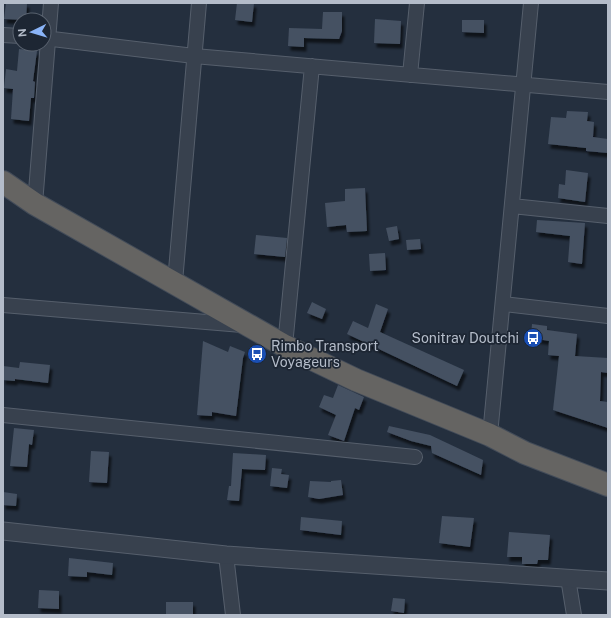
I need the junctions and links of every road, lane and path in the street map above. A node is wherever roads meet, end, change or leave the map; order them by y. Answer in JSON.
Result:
{"nodes":[{"id":1,"x":199,"y":3,"type":"edge"},
{"id":2,"x":417,"y":3,"type":"edge"},
{"id":3,"x":531,"y":3,"type":"edge"},
{"id":4,"x":52,"y":40,"type":"edge"},
{"id":5,"x":45,"y":52,"type":"edge"},
{"id":6,"x":194,"y":56,"type":"junction"},
{"id":7,"x":312,"y":66,"type":"junction"},
{"id":8,"x":410,"y":75,"type":"junction"},
{"id":9,"x":524,"y":84,"type":"junction"},
{"id":10,"x":608,"y":92,"type":"edge"},
{"id":11,"x":3,"y":182,"type":"edge"},
{"id":12,"x":35,"y":204,"type":"junction"},
{"id":13,"x":512,"y":206,"type":"junction"},
{"id":14,"x":608,"y":216,"type":"edge"},
{"id":15,"x":175,"y":282,"type":"junction"},
{"id":16,"x":503,"y":304,"type":"junction"},
{"id":17,"x":3,"y":305,"type":"edge"},
{"id":18,"x":608,"y":316,"type":"edge"},
{"id":19,"x":251,"y":326,"type":"junction"},
{"id":20,"x":286,"y":346,"type":"junction"},
{"id":21,"x":3,"y":415,"type":"edge"},
{"id":22,"x":490,"y":435,"type":"junction"},
{"id":23,"x":415,"y":457,"type":"dead end"},
{"id":24,"x":608,"y":485,"type":"edge"},
{"id":25,"x":3,"y":531,"type":"edge"},
{"id":26,"x":226,"y":555,"type":"junction"},
{"id":27,"x":568,"y":578,"type":"junction"},
{"id":28,"x":608,"y":582,"type":"edge"},
{"id":29,"x":233,"y":615,"type":"edge"},
{"id":30,"x":574,"y":615,"type":"edge"}],
"edges":[{"from":1,"to":6,"type":"street"},
{"from":2,"to":8,"type":"street"},
{"from":3,"to":9,"type":"street"},
{"from":4,"to":6,"type":"street"},
{"from":5,"to":12,"type":"street"},
{"from":6,"to":7,"type":"street"},
{"from":6,"to":15,"type":"street"},
{"from":7,"to":8,"type":"street"},
{"from":7,"to":20,"type":"street"},
{"from":8,"to":9,"type":"street"},
{"from":9,"to":10,"type":"street"},
{"from":9,"to":13,"type":"street"},
{"from":11,"to":12,"type":"highway"},
{"from":12,"to":15,"type":"highway"},
{"from":13,"to":14,"type":"street"},
{"from":13,"to":16,"type":"street"},
{"from":15,"to":19,"type":"highway"},
{"from":16,"to":18,"type":"street"},
{"from":16,"to":22,"type":"street"},
{"from":17,"to":19,"type":"street"},
{"from":19,"to":20,"type":"highway"},
{"from":20,"to":22,"type":"highway"},
{"from":21,"to":23,"type":"street"},
{"from":22,"to":24,"type":"highway"},
{"from":25,"to":26,"type":"street"},
{"from":26,"to":27,"type":"street"},
{"from":26,"to":29,"type":"street"},
{"from":27,"to":28,"type":"street"},
{"from":27,"to":30,"type":"street"}]}
